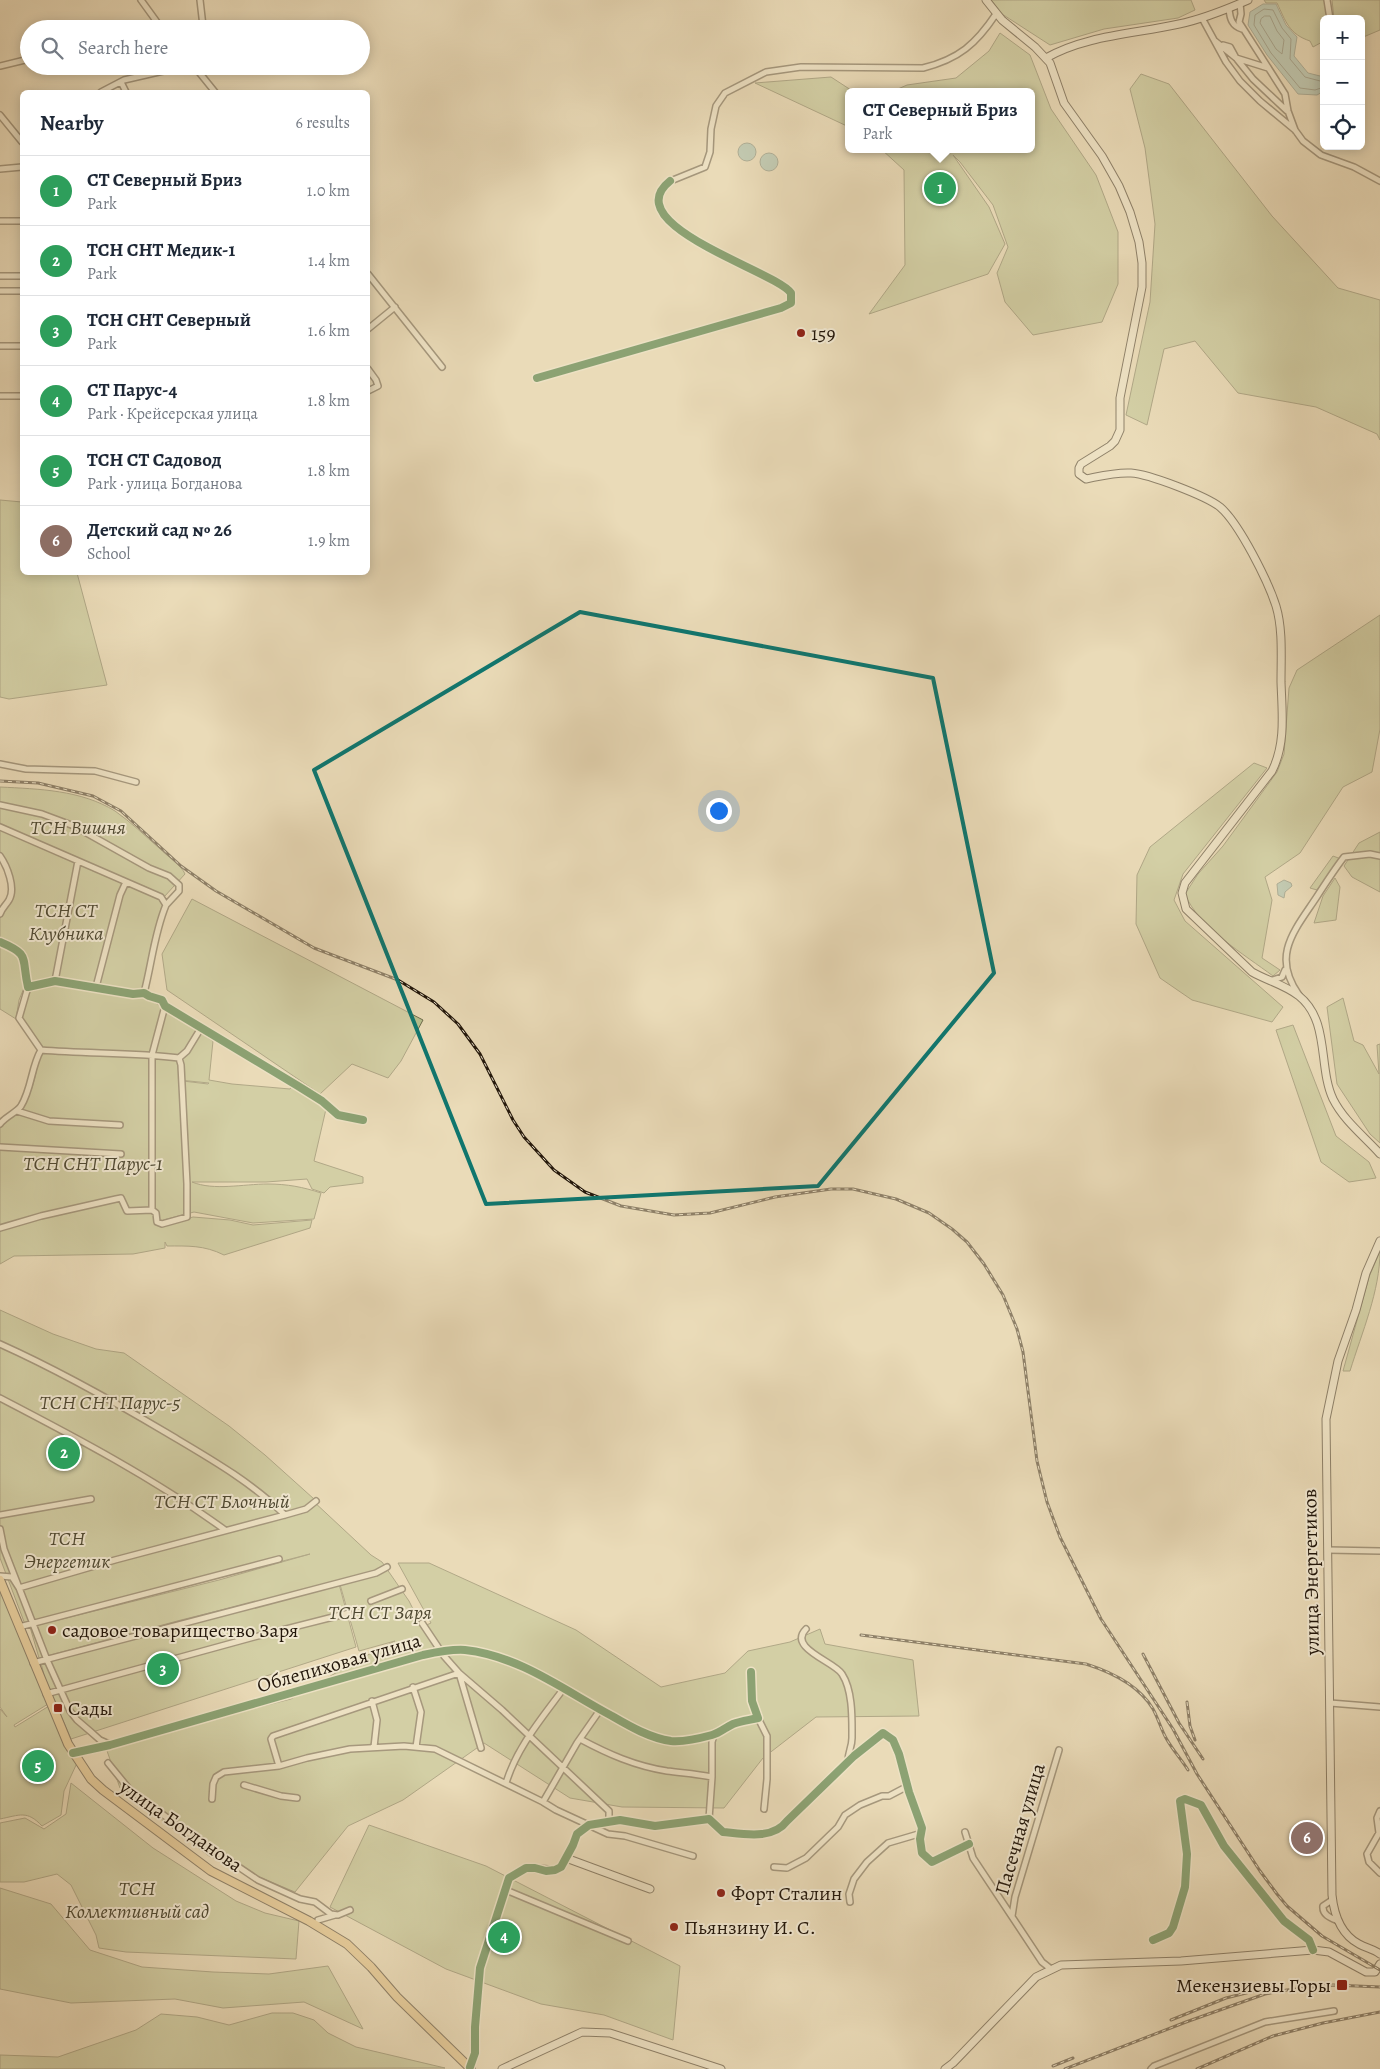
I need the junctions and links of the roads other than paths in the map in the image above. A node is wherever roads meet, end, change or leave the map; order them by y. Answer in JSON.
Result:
{"nodes":[{"id":1,"x":141,"y":0,"type":"edge"},
{"id":2,"x":200,"y":0,"type":"edge"},
{"id":3,"x":986,"y":0,"type":"edge"},
{"id":4,"x":1328,"y":0,"type":"edge"},
{"id":5,"x":1244,"y":2,"type":"edge"},
{"id":6,"x":1229,"y":9,"type":"junction"},
{"id":7,"x":996,"y":14,"type":"junction"},
{"id":8,"x":1330,"y":15,"type":"edge"},
{"id":9,"x":1202,"y":18,"type":"junction"},
{"id":10,"x":155,"y":20,"type":"edge"},
{"id":11,"x":202,"y":20,"type":"edge"},
{"id":12,"x":1243,"y":29,"type":"junction"},
{"id":13,"x":1215,"y":41,"type":"junction"},
{"id":14,"x":1036,"y":48,"type":"junction"},
{"id":15,"x":1060,"y":50,"type":"junction"},
{"id":16,"x":1046,"y":58,"type":"junction"},
{"id":17,"x":1236,"y":58,"type":"junction"},
{"id":18,"x":20,"y":61,"type":"edge"},
{"id":19,"x":0,"y":66,"type":"edge"},
{"id":20,"x":1268,"y":69,"type":"junction"},
{"id":21,"x":142,"y":75,"type":"edge"},
{"id":22,"x":202,"y":75,"type":"edge"},
{"id":23,"x":1056,"y":79,"type":"junction"},
{"id":24,"x":121,"y":82,"type":"junction"},
{"id":25,"x":105,"y":90,"type":"edge"},
{"id":26,"x":125,"y":90,"type":"edge"},
{"id":27,"x":214,"y":90,"type":"edge"},
{"id":28,"x":1288,"y":111,"type":"junction"},
{"id":29,"x":0,"y":115,"type":"edge"},
{"id":30,"x":6,"y":122,"type":"junction"},
{"id":31,"x":0,"y":126,"type":"edge"},
{"id":32,"x":1295,"y":130,"type":"junction"},
{"id":33,"x":20,"y":139,"type":"edge"},
{"id":34,"x":20,"y":167,"type":"edge"},
{"id":35,"x":0,"y":169,"type":"edge"},
{"id":36,"x":1380,"y":181,"type":"edge"},
{"id":37,"x":0,"y":221,"type":"edge"},
{"id":38,"x":20,"y":221,"type":"edge"},
{"id":39,"x":0,"y":276,"type":"edge"},
{"id":40,"x":20,"y":276,"type":"edge"},
{"id":41,"x":370,"y":276,"type":"edge"},
{"id":42,"x":0,"y":291,"type":"edge"},
{"id":43,"x":20,"y":291,"type":"edge"},
{"id":44,"x":395,"y":307,"type":"junction"},
{"id":45,"x":370,"y":327,"type":"edge"},
{"id":46,"x":0,"y":346,"type":"edge"},
{"id":47,"x":20,"y":346,"type":"edge"},
{"id":48,"x":442,"y":367,"type":"dead end"},
{"id":49,"x":370,"y":372,"type":"edge"},
{"id":50,"x":536,"y":378,"type":"dead end"},
{"id":51,"x":370,"y":390,"type":"edge"},
{"id":52,"x":0,"y":396,"type":"edge"},
{"id":53,"x":20,"y":396,"type":"edge"},
{"id":54,"x":0,"y":764,"type":"edge"},
{"id":55,"x":136,"y":782,"type":"dead end"},
{"id":56,"x":0,"y":806,"type":"edge"},
{"id":57,"x":0,"y":827,"type":"edge"},
{"id":58,"x":0,"y":856,"type":"edge"},
{"id":59,"x":1380,"y":856,"type":"edge"},
{"id":60,"x":78,"y":861,"type":"junction"},
{"id":61,"x":126,"y":882,"type":"junction"},
{"id":62,"x":166,"y":905,"type":"junction"},
{"id":63,"x":0,"y":914,"type":"edge"},
{"id":64,"x":0,"y":942,"type":"edge"},
{"id":65,"x":1286,"y":964,"type":"junction"},
{"id":66,"x":1270,"y":980,"type":"junction"},
{"id":67,"x":55,"y":981,"type":"junction"},
{"id":68,"x":28,"y":987,"type":"junction"},
{"id":69,"x":96,"y":987,"type":"junction"},
{"id":70,"x":144,"y":992,"type":"junction"},
{"id":71,"x":1302,"y":998,"type":"junction"},
{"id":72,"x":165,"y":1006,"type":"junction"},
{"id":73,"x":201,"y":1028,"type":"junction"},
{"id":74,"x":41,"y":1050,"type":"junction"},
{"id":75,"x":152,"y":1056,"type":"junction"},
{"id":76,"x":178,"y":1058,"type":"junction"},
{"id":77,"x":17,"y":1111,"type":"junction"},
{"id":78,"x":363,"y":1120,"type":"dead end"},
{"id":79,"x":0,"y":1124,"type":"edge"},
{"id":80,"x":120,"y":1125,"type":"dead end"},
{"id":81,"x":0,"y":1147,"type":"edge"},
{"id":82,"x":121,"y":1154,"type":"dead end"},
{"id":83,"x":1380,"y":1154,"type":"edge"},
{"id":84,"x":152,"y":1210,"type":"junction"},
{"id":85,"x":0,"y":1228,"type":"edge"},
{"id":86,"x":1380,"y":1241,"type":"edge"},
{"id":87,"x":0,"y":1344,"type":"edge"},
{"id":88,"x":0,"y":1398,"type":"edge"},
{"id":89,"x":90,"y":1499,"type":"dead end"},
{"id":90,"x":316,"y":1501,"type":"dead end"},
{"id":91,"x":285,"y":1515,"type":"junction"},
{"id":92,"x":0,"y":1516,"type":"edge"},
{"id":93,"x":0,"y":1530,"type":"edge"},
{"id":94,"x":225,"y":1530,"type":"junction"},
{"id":95,"x":1328,"y":1550,"type":"junction"},
{"id":96,"x":1380,"y":1551,"type":"edge"},
{"id":97,"x":279,"y":1559,"type":"dead end"},
{"id":98,"x":386,"y":1567,"type":"dead end"},
{"id":99,"x":0,"y":1578,"type":"edge"},
{"id":100,"x":19,"y":1588,"type":"junction"},
{"id":101,"x":402,"y":1589,"type":"dead end"},
{"id":102,"x":371,"y":1601,"type":"dead end"},
{"id":103,"x":348,"y":1613,"type":"dead end"},
{"id":104,"x":32,"y":1623,"type":"junction"},
{"id":105,"x":422,"y":1623,"type":"dead end"},
{"id":106,"x":20,"y":1627,"type":"junction"},
{"id":107,"x":806,"y":1630,"type":"dead end"},
{"id":108,"x":440,"y":1652,"type":"junction"},
{"id":109,"x":47,"y":1660,"type":"junction"},
{"id":110,"x":34,"y":1662,"type":"junction"},
{"id":111,"x":751,"y":1672,"type":"dead end"},
{"id":112,"x":458,"y":1673,"type":"junction"},
{"id":113,"x":413,"y":1687,"type":"junction"},
{"id":114,"x":564,"y":1688,"type":"junction"},
{"id":115,"x":59,"y":1689,"type":"junction"},
{"id":116,"x":46,"y":1694,"type":"junction"},
{"id":117,"x":372,"y":1701,"type":"junction"},
{"id":118,"x":1330,"y":1703,"type":"junction"},
{"id":119,"x":1380,"y":1707,"type":"edge"},
{"id":120,"x":600,"y":1710,"type":"junction"},
{"id":121,"x":758,"y":1718,"type":"junction"},
{"id":122,"x":714,"y":1734,"type":"junction"},
{"id":123,"x":530,"y":1736,"type":"junction"},
{"id":124,"x":580,"y":1740,"type":"junction"},
{"id":125,"x":110,"y":1744,"type":"junction"},
{"id":126,"x":374,"y":1747,"type":"junction"},
{"id":127,"x":416,"y":1747,"type":"junction"},
{"id":128,"x":481,"y":1748,"type":"dead end"},
{"id":129,"x":1059,"y":1750,"type":"dead end"},
{"id":130,"x":73,"y":1753,"type":"junction"},
{"id":131,"x":848,"y":1761,"type":"junction"},
{"id":132,"x":108,"y":1763,"type":"dead end"},
{"id":133,"x":279,"y":1766,"type":"junction"},
{"id":134,"x":563,"y":1767,"type":"junction"},
{"id":135,"x":712,"y":1777,"type":"junction"},
{"id":136,"x":506,"y":1783,"type":"junction"},
{"id":137,"x":244,"y":1785,"type":"dead end"},
{"id":138,"x":908,"y":1786,"type":"junction"},
{"id":139,"x":297,"y":1798,"type":"dead end"},
{"id":140,"x":212,"y":1799,"type":"dead end"},
{"id":141,"x":543,"y":1802,"type":"junction"},
{"id":142,"x":764,"y":1809,"type":"dead end"},
{"id":143,"x":1380,"y":1811,"type":"edge"},
{"id":144,"x":712,"y":1820,"type":"junction"},
{"id":145,"x":609,"y":1822,"type":"junction"},
{"id":146,"x":589,"y":1825,"type":"junction"},
{"id":147,"x":965,"y":1832,"type":"dead end"},
{"id":148,"x":922,"y":1833,"type":"junction"},
{"id":149,"x":969,"y":1844,"type":"junction"},
{"id":150,"x":693,"y":1856,"type":"dead end"},
{"id":151,"x":566,"y":1858,"type":"junction"},
{"id":152,"x":774,"y":1867,"type":"dead end"},
{"id":153,"x":1380,"y":1873,"type":"edge"},
{"id":154,"x":650,"y":1889,"type":"dead end"},
{"id":155,"x":506,"y":1890,"type":"junction"},
{"id":156,"x":1332,"y":1900,"type":"junction"},
{"id":157,"x":850,"y":1902,"type":"dead end"},
{"id":158,"x":350,"y":1910,"type":"dead end"},
{"id":159,"x":338,"y":1915,"type":"junction"},
{"id":160,"x":1012,"y":1916,"type":"junction"},
{"id":161,"x":318,"y":1920,"type":"dead end"},
{"id":162,"x":1338,"y":1921,"type":"junction"},
{"id":163,"x":1153,"y":1940,"type":"dead end"},
{"id":164,"x":628,"y":1941,"type":"dead end"},
{"id":165,"x":1314,"y":1950,"type":"junction"},
{"id":166,"x":1380,"y":1954,"type":"edge"},
{"id":167,"x":1380,"y":1964,"type":"edge"},
{"id":168,"x":1051,"y":1969,"type":"junction"},
{"id":169,"x":1334,"y":2011,"type":"dead end"},
{"id":170,"x":471,"y":2068,"type":"edge"},
{"id":171,"x":502,"y":2069,"type":"edge"},
{"id":172,"x":721,"y":2069,"type":"edge"},
{"id":173,"x":945,"y":2069,"type":"edge"},
{"id":174,"x":1151,"y":2069,"type":"edge"}],
"edges":[{"from":1,"to":10,"type":"street"},
{"from":2,"to":11,"type":"street"},
{"from":3,"to":7,"type":"main road"},
{"from":4,"to":8,"type":"street"},
{"from":5,"to":6,"type":"main road"},
{"from":5,"to":12,"type":"street"},
{"from":6,"to":9,"type":"main road"},
{"from":6,"to":12,"type":"street"},
{"from":7,"to":14,"type":"main road"},
{"from":7,"to":50,"type":"street"},
{"from":9,"to":13,"type":"street"},
{"from":9,"to":15,"type":"main road"},
{"from":12,"to":20,"type":"street"},
{"from":13,"to":17,"type":"street"},
{"from":13,"to":32,"type":"street"},
{"from":14,"to":15,"type":"main road"},
{"from":14,"to":16,"type":"main road"},
{"from":15,"to":16,"type":"main road"},
{"from":15,"to":23,"type":"main road"},
{"from":16,"to":23,"type":"main road"},
{"from":17,"to":20,"type":"street"},
{"from":17,"to":28,"type":"street"},
{"from":18,"to":19,"type":"street"},
{"from":20,"to":28,"type":"street"},
{"from":21,"to":24,"type":"street"},
{"from":22,"to":27,"type":"street"},
{"from":23,"to":66,"type":"main road"},
{"from":24,"to":25,"type":"street"},
{"from":24,"to":26,"type":"street"},
{"from":28,"to":32,"type":"street"},
{"from":29,"to":30,"type":"street"},
{"from":30,"to":31,"type":"street"},
{"from":30,"to":33,"type":"street"},
{"from":32,"to":36,"type":"street"},
{"from":34,"to":35,"type":"street"},
{"from":37,"to":38,"type":"street"},
{"from":39,"to":40,"type":"street"},
{"from":41,"to":44,"type":"street"},
{"from":42,"to":43,"type":"street"},
{"from":44,"to":45,"type":"street"},
{"from":44,"to":48,"type":"street"},
{"from":46,"to":47,"type":"street"},
{"from":49,"to":51,"type":"street"},
{"from":52,"to":53,"type":"street"},
{"from":54,"to":55,"type":"street"},
{"from":56,"to":62,"type":"street"},
{"from":57,"to":60,"type":"street"},
{"from":58,"to":63,"type":"street"},
{"from":59,"to":65,"type":"street"},
{"from":60,"to":61,"type":"street"},
{"from":60,"to":67,"type":"street"},
{"from":61,"to":62,"type":"street"},
{"from":61,"to":69,"type":"street"},
{"from":62,"to":70,"type":"street"},
{"from":64,"to":68,"type":"street"},
{"from":65,"to":66,"type":"street"},
{"from":65,"to":71,"type":"street"},
{"from":66,"to":71,"type":"main road"},
{"from":67,"to":68,"type":"street"},
{"from":67,"to":69,"type":"street"},
{"from":68,"to":74,"type":"street"},
{"from":69,"to":70,"type":"street"},
{"from":70,"to":72,"type":"street"},
{"from":71,"to":83,"type":"main road"},
{"from":72,"to":73,"type":"street"},
{"from":72,"to":75,"type":"street"},
{"from":73,"to":76,"type":"street"},
{"from":73,"to":78,"type":"street"},
{"from":74,"to":75,"type":"street"},
{"from":74,"to":77,"type":"street"},
{"from":75,"to":76,"type":"street"},
{"from":75,"to":84,"type":"street"},
{"from":76,"to":84,"type":"street"},
{"from":77,"to":79,"type":"street"},
{"from":77,"to":80,"type":"street"},
{"from":81,"to":82,"type":"street"},
{"from":84,"to":85,"type":"street"},
{"from":86,"to":95,"type":"main road","name":"улица Энергетиков"},
{"from":87,"to":91,"type":"street"},
{"from":88,"to":94,"type":"street"},
{"from":89,"to":92,"type":"street"},
{"from":90,"to":91,"type":"street"},
{"from":91,"to":94,"type":"street"},
{"from":93,"to":100,"type":"street"},
{"from":94,"to":100,"type":"street"},
{"from":95,"to":96,"type":"street"},
{"from":95,"to":118,"type":"main road","name":"улица Энергетиков"},
{"from":97,"to":104,"type":"street"},
{"from":98,"to":109,"type":"street"},
{"from":99,"to":100,"type":"street"},
{"from":99,"to":106,"type":"main road","name":"улица Богданова"},
{"from":100,"to":104,"type":"street"},
{"from":101,"to":102,"type":"street"},
{"from":103,"to":115,"type":"street"},
{"from":104,"to":106,"type":"street"},
{"from":104,"to":109,"type":"street"},
{"from":105,"to":108,"type":"street"},
{"from":106,"to":110,"type":"main road","name":"улица Богданова"},
{"from":107,"to":131,"type":"street"},
{"from":108,"to":112,"type":"street"},
{"from":108,"to":114,"type":"street","name":"Облепиховая улица"},
{"from":108,"to":125,"type":"street","name":"Облепиховая улица"},
{"from":109,"to":110,"type":"street"},
{"from":109,"to":115,"type":"street"},
{"from":110,"to":116,"type":"main road","name":"улица Богданова"},
{"from":111,"to":121,"type":"street"},
{"from":112,"to":113,"type":"street"},
{"from":112,"to":123,"type":"street"},
{"from":112,"to":128,"type":"street"},
{"from":113,"to":117,"type":"street"},
{"from":113,"to":127,"type":"street"},
{"from":114,"to":120,"type":"street","name":"Облепиховая улица"},
{"from":114,"to":123,"type":"street"},
{"from":115,"to":116,"type":"street"},
{"from":115,"to":125,"type":"street"},
{"from":116,"to":130,"type":"main road","name":"улица Богданова"},
{"from":117,"to":126,"type":"street"},
{"from":117,"to":133,"type":"street"},
{"from":118,"to":119,"type":"street"},
{"from":118,"to":156,"type":"main road","name":"улица Энергетиков"},
{"from":120,"to":122,"type":"street","name":"Облепиховая улица"},
{"from":120,"to":124,"type":"street"},
{"from":121,"to":122,"type":"street","name":"Облепиховая улица"},
{"from":121,"to":142,"type":"street"},
{"from":122,"to":135,"type":"street"},
{"from":123,"to":134,"type":"street"},
{"from":123,"to":136,"type":"street"},
{"from":124,"to":134,"type":"street"},
{"from":124,"to":135,"type":"street"},
{"from":125,"to":130,"type":"street","name":"Облепиховая улица"},
{"from":126,"to":127,"type":"street"},
{"from":126,"to":133,"type":"street"},
{"from":127,"to":136,"type":"street"},
{"from":129,"to":160,"type":"street","name":"Пасечная улица"},
{"from":130,"to":170,"type":"main road","name":"улица Богданова"},
{"from":131,"to":138,"type":"street"},
{"from":131,"to":144,"type":"street"},
{"from":132,"to":159,"type":"street"},
{"from":133,"to":140,"type":"street"},
{"from":134,"to":141,"type":"street"},
{"from":134,"to":145,"type":"street"},
{"from":135,"to":144,"type":"street"},
{"from":136,"to":141,"type":"street"},
{"from":137,"to":139,"type":"street"},
{"from":138,"to":148,"type":"street"},
{"from":138,"to":152,"type":"street"},
{"from":141,"to":146,"type":"street"},
{"from":143,"to":153,"type":"street"},
{"from":144,"to":145,"type":"street"},
{"from":145,"to":146,"type":"street"},
{"from":146,"to":150,"type":"street"},
{"from":146,"to":151,"type":"street"},
{"from":147,"to":149,"type":"street"},
{"from":148,"to":149,"type":"street"},
{"from":148,"to":157,"type":"street"},
{"from":149,"to":160,"type":"street"},
{"from":151,"to":154,"type":"main road"},
{"from":151,"to":155,"type":"main road"},
{"from":155,"to":164,"type":"street"},
{"from":155,"to":170,"type":"main road"},
{"from":156,"to":162,"type":"main road","name":"улица Энергетиков"},
{"from":156,"to":162,"type":"street"},
{"from":158,"to":159,"type":"street"},
{"from":159,"to":161,"type":"street"},
{"from":160,"to":168,"type":"street"},
{"from":162,"to":166,"type":"main road","name":"улица Энергетиков"},
{"from":163,"to":165,"type":"street"},
{"from":165,"to":167,"type":"main road"},
{"from":165,"to":168,"type":"main road"},
{"from":168,"to":173,"type":"main road"},
{"from":169,"to":174,"type":"street"},
{"from":171,"to":172,"type":"main road"}]}
